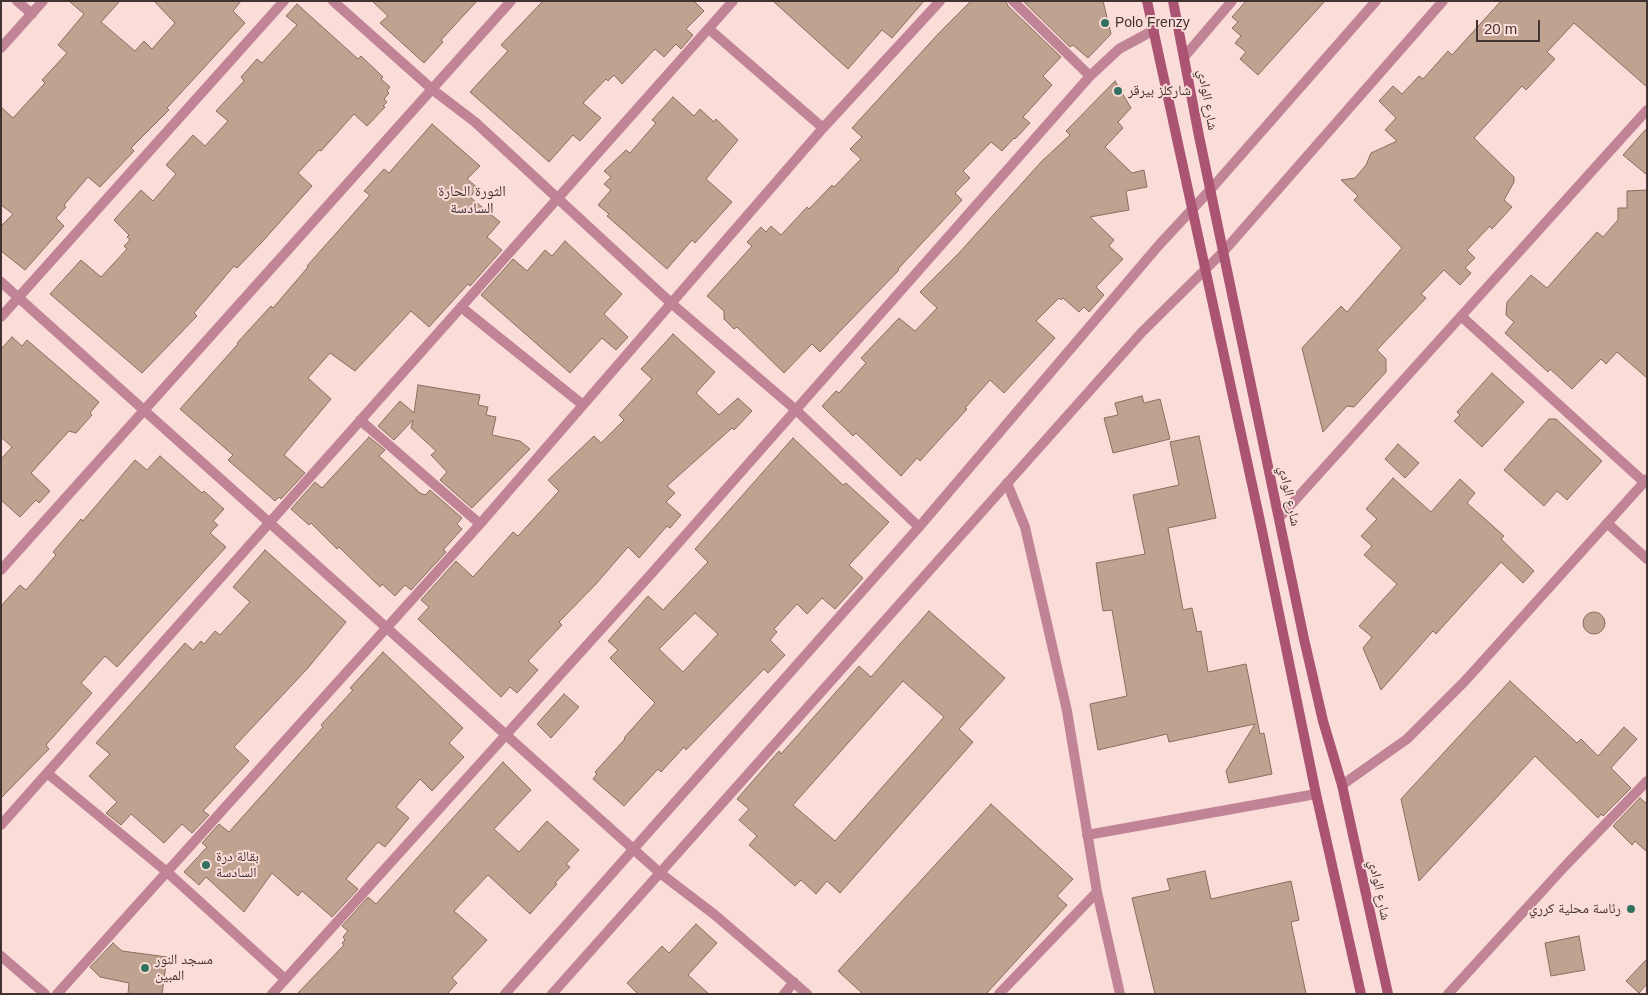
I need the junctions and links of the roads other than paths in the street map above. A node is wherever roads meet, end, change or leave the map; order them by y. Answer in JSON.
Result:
{"nodes":[{"id":1,"x":18,"y":1,"type":"edge"},
{"id":2,"x":43,"y":1,"type":"edge"},
{"id":3,"x":284,"y":1,"type":"edge"},
{"id":4,"x":332,"y":1,"type":"edge"},
{"id":5,"x":511,"y":1,"type":"edge"},
{"id":6,"x":733,"y":1,"type":"edge"},
{"id":7,"x":940,"y":1,"type":"edge"},
{"id":8,"x":1013,"y":1,"type":"edge"},
{"id":9,"x":1147,"y":1,"type":"edge"},
{"id":10,"x":1174,"y":1,"type":"edge"},
{"id":11,"x":1232,"y":1,"type":"edge"},
{"id":12,"x":1376,"y":1,"type":"edge"},
{"id":13,"x":1443,"y":1,"type":"edge"},
{"id":14,"x":32,"y":14,"type":"junction"},
{"id":15,"x":709,"y":29,"type":"junction"},
{"id":16,"x":1154,"y":30,"type":"junction"},
{"id":17,"x":1,"y":48,"type":"edge"},
{"id":18,"x":1185,"y":56,"type":"junction"},
{"id":19,"x":1090,"y":76,"type":"junction"},
{"id":20,"x":433,"y":90,"type":"junction"},
{"id":21,"x":1647,"y":110,"type":"edge"},
{"id":22,"x":823,"y":128,"type":"junction"},
{"id":23,"x":1211,"y":189,"type":"junction"},
{"id":24,"x":557,"y":199,"type":"junction"},
{"id":25,"x":1192,"y":208,"type":"junction"},
{"id":26,"x":1224,"y":251,"type":"junction"},
{"id":27,"x":1206,"y":268,"type":"junction"},
{"id":28,"x":1,"y":282,"type":"edge"},
{"id":29,"x":18,"y":297,"type":"junction"},
{"id":30,"x":671,"y":303,"type":"junction"},
{"id":31,"x":461,"y":307,"type":"junction"},
{"id":32,"x":1461,"y":316,"type":"junction"},
{"id":33,"x":1,"y":317,"type":"edge"},
{"id":34,"x":583,"y":405,"type":"junction"},
{"id":35,"x":146,"y":409,"type":"junction"},
{"id":36,"x":796,"y":410,"type":"junction"},
{"id":37,"x":360,"y":420,"type":"junction"},
{"id":38,"x":1645,"y":481,"type":"edge"},
{"id":39,"x":1007,"y":484,"type":"junction"},
{"id":40,"x":1280,"y":518,"type":"junction"},
{"id":41,"x":270,"y":523,"type":"junction"},
{"id":42,"x":1607,"y":523,"type":"junction"},
{"id":43,"x":480,"y":524,"type":"junction"},
{"id":44,"x":919,"y":527,"type":"junction"},
{"id":45,"x":1647,"y":559,"type":"edge"},
{"id":46,"x":1,"y":570,"type":"edge"},
{"id":47,"x":388,"y":628,"type":"junction"},
{"id":48,"x":504,"y":735,"type":"junction"},
{"id":49,"x":47,"y":773,"type":"junction"},
{"id":50,"x":1647,"y":781,"type":"edge"},
{"id":51,"x":1342,"y":785,"type":"junction"},
{"id":52,"x":1316,"y":794,"type":"junction"},
{"id":53,"x":1,"y":825,"type":"edge"},
{"id":54,"x":1087,"y":835,"type":"junction"},
{"id":55,"x":634,"y":848,"type":"junction"},
{"id":56,"x":167,"y":872,"type":"junction"},
{"id":57,"x":660,"y":873,"type":"junction"},
{"id":58,"x":1097,"y":892,"type":"junction"},
{"id":59,"x":1,"y":956,"type":"edge"},
{"id":60,"x":285,"y":979,"type":"junction"},
{"id":61,"x":794,"y":982,"type":"junction"},
{"id":62,"x":45,"y":994,"type":"edge"},
{"id":63,"x":57,"y":994,"type":"edge"},
{"id":64,"x":272,"y":994,"type":"edge"},
{"id":65,"x":505,"y":994,"type":"edge"},
{"id":66,"x":552,"y":994,"type":"edge"},
{"id":67,"x":784,"y":994,"type":"edge"},
{"id":68,"x":807,"y":994,"type":"edge"},
{"id":69,"x":999,"y":994,"type":"edge"},
{"id":70,"x":1120,"y":994,"type":"edge"},
{"id":71,"x":1361,"y":994,"type":"edge"},
{"id":72,"x":1388,"y":994,"type":"edge"},
{"id":73,"x":1448,"y":994,"type":"edge"}],
"edges":[{"from":1,"to":14,"type":"street"},
{"from":2,"to":14,"type":"street"},
{"from":3,"to":29,"type":"street"},
{"from":4,"to":20,"type":"street"},
{"from":5,"to":20,"type":"street"},
{"from":6,"to":15,"type":"street"},
{"from":7,"to":22,"type":"street"},
{"from":8,"to":19,"type":"street"},
{"from":9,"to":16,"type":"main road"},
{"from":10,"to":18,"type":"main road","name":"شارع الوادي"},
{"from":11,"to":18,"type":"street"},
{"from":12,"to":23,"type":"street"},
{"from":13,"to":26,"type":"street"},
{"from":14,"to":17,"type":"street"},
{"from":15,"to":22,"type":"street"},
{"from":15,"to":24,"type":"street"},
{"from":16,"to":19,"type":"street"},
{"from":16,"to":25,"type":"main road"},
{"from":18,"to":23,"type":"main road","name":"شارع الوادي"},
{"from":19,"to":36,"type":"street"},
{"from":20,"to":24,"type":"street"},
{"from":20,"to":35,"type":"street"},
{"from":21,"to":32,"type":"street"},
{"from":22,"to":30,"type":"street"},
{"from":23,"to":25,"type":"street"},
{"from":23,"to":26,"type":"main road","name":"شارع الوادي"},
{"from":24,"to":30,"type":"street"},
{"from":24,"to":31,"type":"street"},
{"from":25,"to":27,"type":"main road"},
{"from":25,"to":44,"type":"street"},
{"from":26,"to":27,"type":"street"},
{"from":26,"to":40,"type":"main road","name":"شارع الوادي"},
{"from":27,"to":39,"type":"street"},
{"from":27,"to":52,"type":"main road"},
{"from":28,"to":29,"type":"street"},
{"from":29,"to":33,"type":"street"},
{"from":29,"to":35,"type":"street"},
{"from":30,"to":34,"type":"street"},
{"from":30,"to":36,"type":"street"},
{"from":31,"to":34,"type":"street"},
{"from":31,"to":37,"type":"street"},
{"from":32,"to":38,"type":"street"},
{"from":32,"to":40,"type":"street"},
{"from":34,"to":43,"type":"street"},
{"from":35,"to":41,"type":"street"},
{"from":35,"to":46,"type":"street"},
{"from":36,"to":44,"type":"street"},
{"from":36,"to":48,"type":"street"},
{"from":37,"to":41,"type":"street"},
{"from":37,"to":43,"type":"street"},
{"from":38,"to":42,"type":"street"},
{"from":39,"to":54,"type":"street"},
{"from":39,"to":57,"type":"street"},
{"from":40,"to":51,"type":"main road","name":"شارع الوادي"},
{"from":41,"to":47,"type":"street"},
{"from":41,"to":49,"type":"street"},
{"from":42,"to":45,"type":"street"},
{"from":42,"to":51,"type":"street"},
{"from":43,"to":47,"type":"street"},
{"from":44,"to":55,"type":"street"},
{"from":47,"to":48,"type":"street"},
{"from":47,"to":56,"type":"street"},
{"from":48,"to":55,"type":"street"},
{"from":48,"to":60,"type":"street"},
{"from":49,"to":53,"type":"street"},
{"from":49,"to":56,"type":"street"},
{"from":50,"to":73,"type":"street"},
{"from":51,"to":72,"type":"main road","name":"شارع الوادي"},
{"from":52,"to":54,"type":"street"},
{"from":52,"to":71,"type":"main road"},
{"from":54,"to":58,"type":"street"},
{"from":55,"to":57,"type":"street"},
{"from":55,"to":65,"type":"street"},
{"from":56,"to":60,"type":"street"},
{"from":56,"to":63,"type":"street"},
{"from":57,"to":61,"type":"street"},
{"from":57,"to":66,"type":"street"},
{"from":58,"to":69,"type":"street"},
{"from":58,"to":70,"type":"street"},
{"from":59,"to":62,"type":"street"},
{"from":60,"to":64,"type":"street"},
{"from":61,"to":67,"type":"street"},
{"from":61,"to":68,"type":"street"}]}
